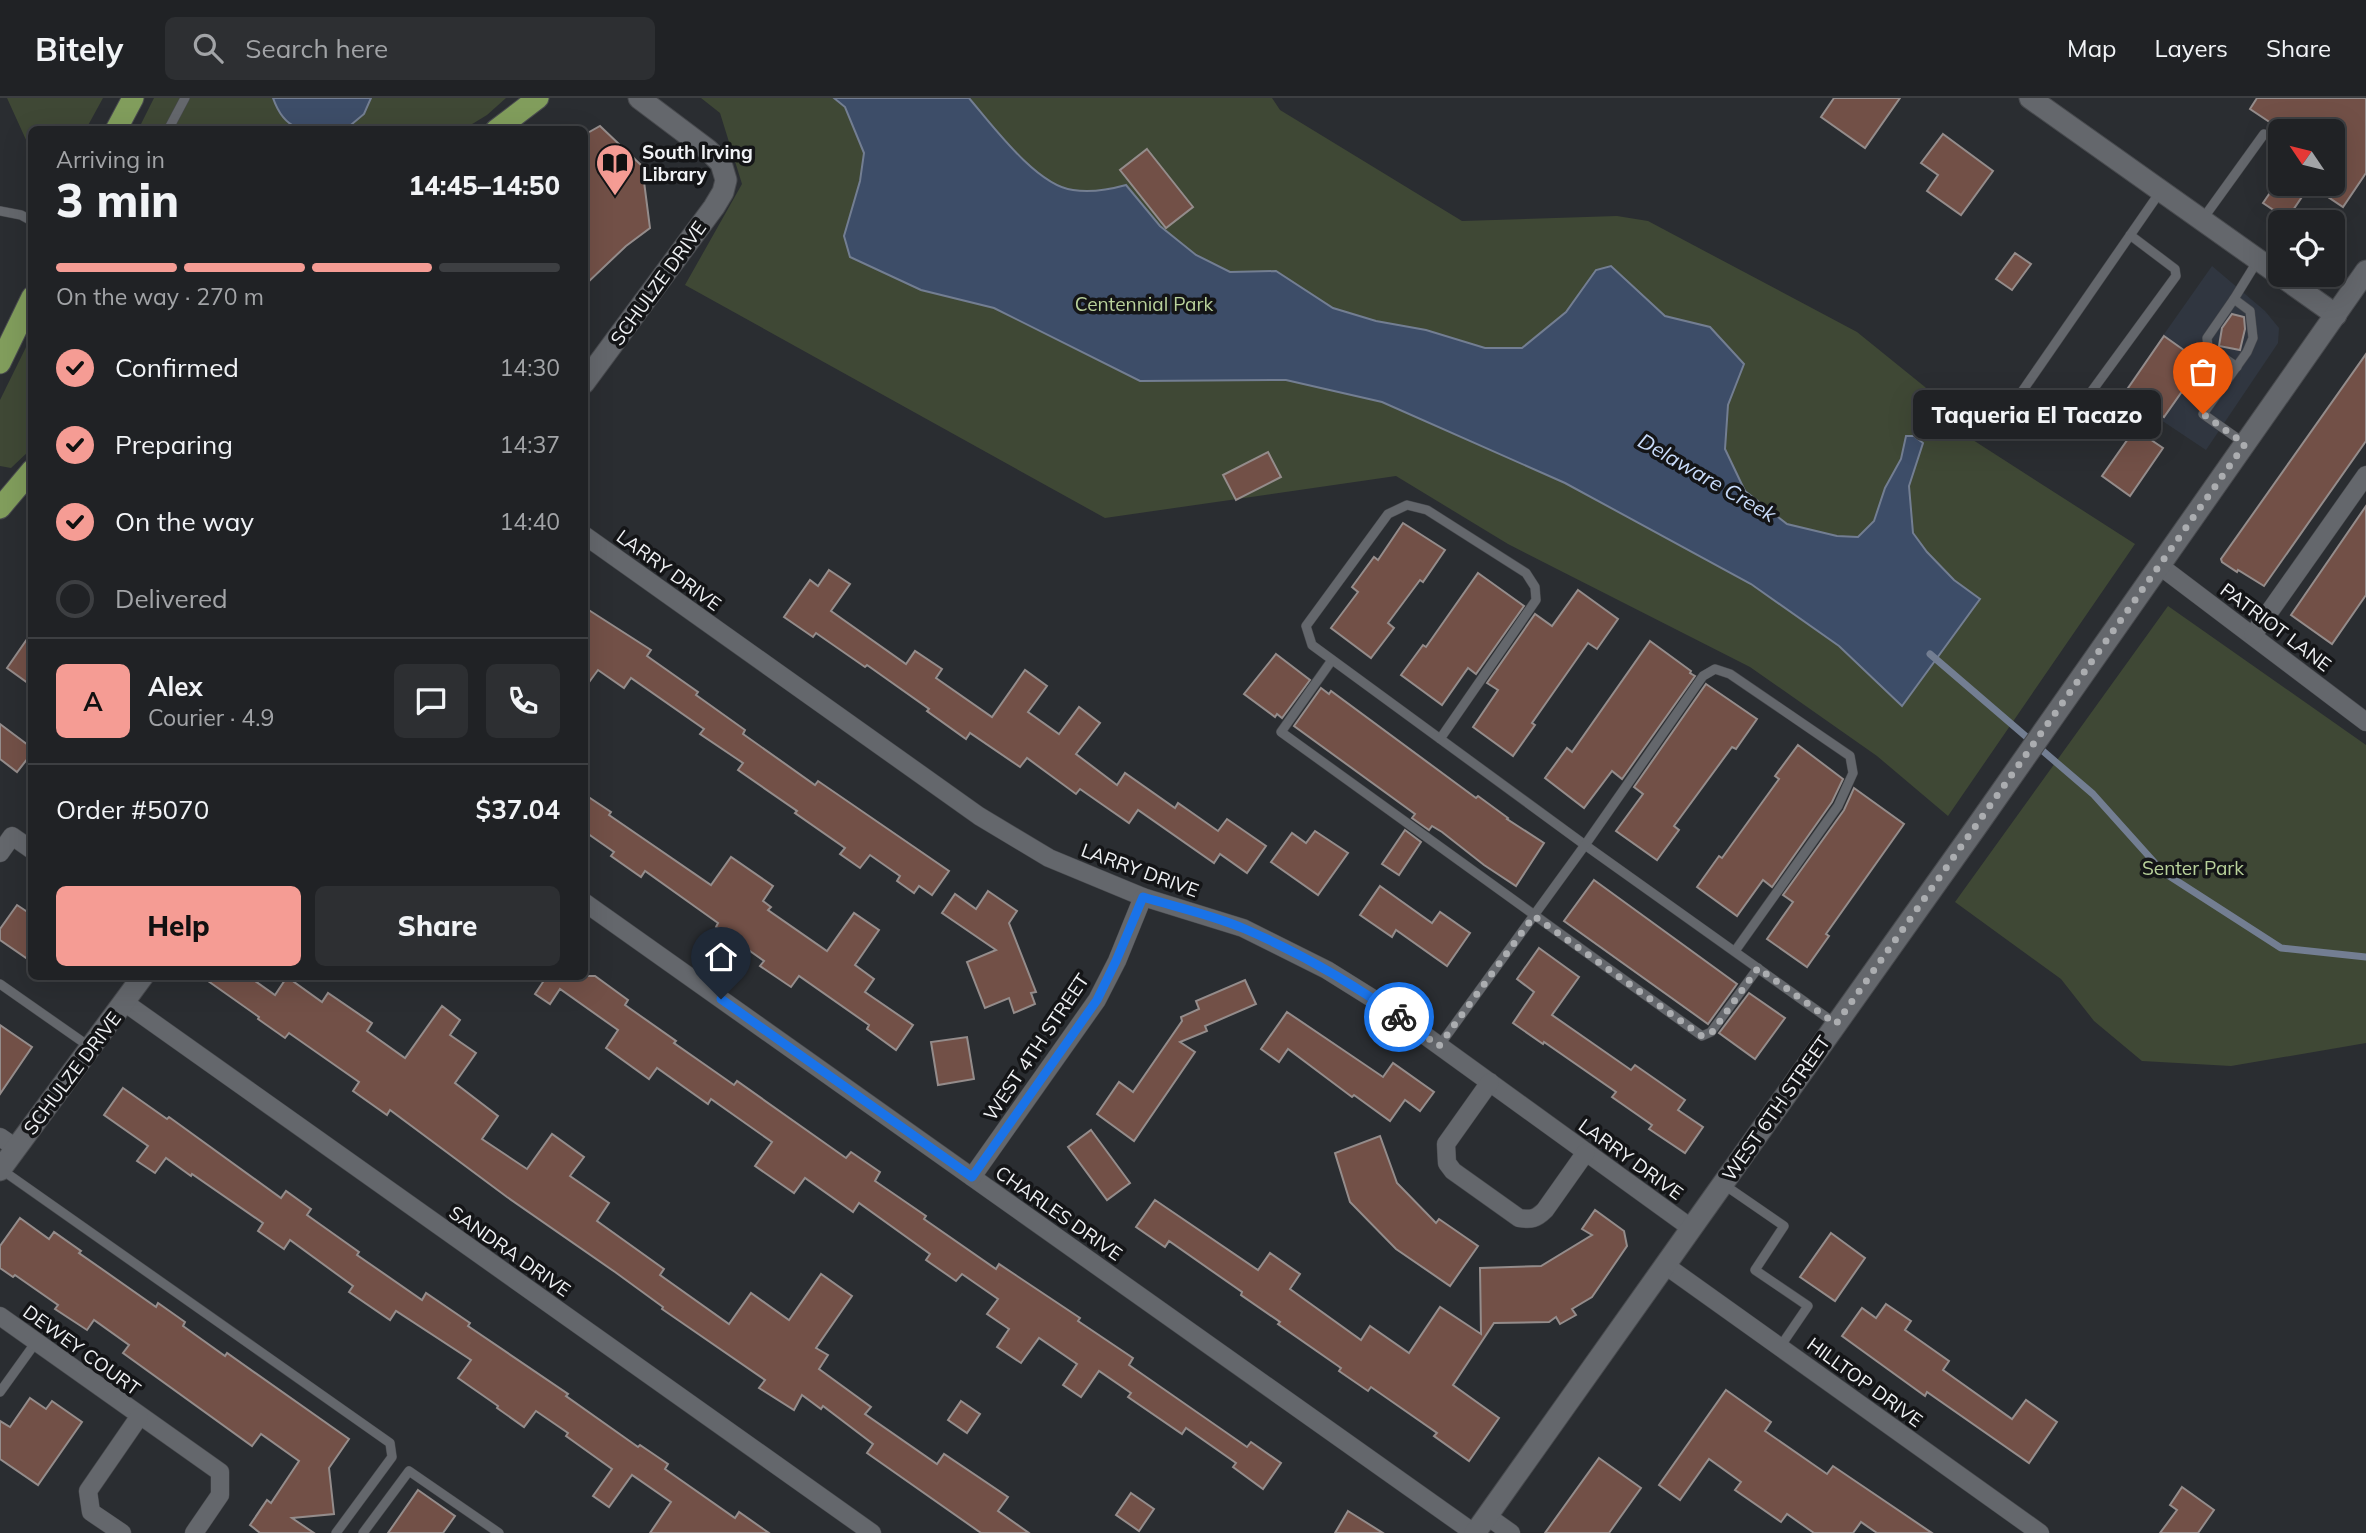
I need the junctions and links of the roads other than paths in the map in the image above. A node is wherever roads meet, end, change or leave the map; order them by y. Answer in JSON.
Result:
{"nodes":[{"id":1,"x":133,"y":98,"type":"edge"},
{"id":2,"x":185,"y":98,"type":"edge"},
{"id":3,"x":538,"y":98,"type":"edge"},
{"id":4,"x":639,"y":98,"type":"edge"},
{"id":5,"x":2030,"y":98,"type":"edge"},
{"id":6,"x":118,"y":126,"type":"edge"},
{"id":7,"x":170,"y":126,"type":"edge"},
{"id":8,"x":501,"y":126,"type":"edge"},
{"id":9,"x":2264,"y":134,"type":"dead end"},
{"id":10,"x":2161,"y":191,"type":"junction"},
{"id":11,"x":0,"y":211,"type":"edge"},
{"id":12,"x":28,"y":219,"type":"edge"},
{"id":13,"x":2202,"y":220,"type":"junction"},
{"id":14,"x":2130,"y":236,"type":"junction"},
{"id":15,"x":2258,"y":260,"type":"junction"},
{"id":16,"x":2366,"y":271,"type":"edge"},
{"id":17,"x":2234,"y":299,"type":"junction"},
{"id":18,"x":28,"y":304,"type":"edge"},
{"id":19,"x":2336,"y":314,"type":"junction"},
{"id":20,"x":0,"y":363,"type":"edge"},
{"id":21,"x":2236,"y":367,"type":"junction"},
{"id":22,"x":588,"y":378,"type":"edge"},
{"id":23,"x":2245,"y":444,"type":"junction"},
{"id":24,"x":28,"y":475,"type":"edge"},
{"id":25,"x":2366,"y":475,"type":"edge"},
{"id":26,"x":1,"y":505,"type":"edge"},
{"id":27,"x":588,"y":538,"type":"edge"},
{"id":28,"x":2160,"y":566,"type":"junction"},
{"id":29,"x":2253,"y":635,"type":"junction"},
{"id":30,"x":1332,"y":660,"type":"junction"},
{"id":31,"x":2366,"y":722,"type":"edge"},
{"id":32,"x":1440,"y":739,"type":"junction"},
{"id":33,"x":1585,"y":845,"type":"junction"},
{"id":34,"x":28,"y":847,"type":"edge"},
{"id":35,"x":0,"y":853,"type":"edge"},
{"id":36,"x":1143,"y":897,"type":"junction"},
{"id":37,"x":588,"y":905,"type":"edge"},
{"id":38,"x":1534,"y":916,"type":"junction"},
{"id":39,"x":1735,"y":951,"type":"junction"},
{"id":40,"x":1758,"y":968,"type":"junction"},
{"id":41,"x":140,"y":980,"type":"edge"},
{"id":42,"x":0,"y":984,"type":"edge"},
{"id":43,"x":124,"y":1002,"type":"junction"},
{"id":44,"x":1836,"y":1024,"type":"junction"},
{"id":45,"x":1439,"y":1046,"type":"junction"},
{"id":46,"x":90,"y":1047,"type":"junction"},
{"id":47,"x":1490,"y":1082,"type":"junction"},
{"id":48,"x":8,"y":1142,"type":"edge"},
{"id":49,"x":1586,"y":1152,"type":"junction"},
{"id":50,"x":0,"y":1170,"type":"edge"},
{"id":51,"x":972,"y":1177,"type":"junction"},
{"id":52,"x":1722,"y":1184,"type":"junction"},
{"id":53,"x":1690,"y":1228,"type":"junction"},
{"id":54,"x":1665,"y":1265,"type":"junction"},
{"id":55,"x":0,"y":1316,"type":"edge"},
{"id":56,"x":36,"y":1342,"type":"junction"},
{"id":57,"x":1780,"y":1347,"type":"junction"},
{"id":58,"x":0,"y":1392,"type":"edge"},
{"id":59,"x":139,"y":1417,"type":"junction"},
{"id":60,"x":1478,"y":1527,"type":"edge"},
{"id":61,"x":122,"y":1533,"type":"edge"},
{"id":62,"x":194,"y":1533,"type":"edge"},
{"id":63,"x":337,"y":1533,"type":"edge"},
{"id":64,"x":363,"y":1533,"type":"edge"},
{"id":65,"x":499,"y":1533,"type":"edge"},
{"id":66,"x":872,"y":1533,"type":"edge"},
{"id":67,"x":1511,"y":1533,"type":"edge"},
{"id":68,"x":2040,"y":1533,"type":"edge"}],
"edges":[{"from":1,"to":6,"type":"main road"},
{"from":2,"to":7,"type":"lane"},
{"from":3,"to":8,"type":"main road"},
{"from":4,"to":22,"type":"street","name":"SCHULZE DRIVE"},
{"from":5,"to":10,"type":"street"},
{"from":9,"to":13,"type":"lane"},
{"from":10,"to":13,"type":"street"},
{"from":10,"to":14,"type":"lane"},
{"from":11,"to":12,"type":"lane"},
{"from":13,"to":15,"type":"street"},
{"from":14,"to":14,"type":"lane"},
{"from":15,"to":17,"type":"lane"},
{"from":15,"to":19,"type":"street"},
{"from":16,"to":19,"type":"street","name":"WEST 6TH STREET"},
{"from":17,"to":21,"type":"lane"},
{"from":17,"to":21,"type":"lane"},
{"from":18,"to":20,"type":"main road"},
{"from":19,"to":23,"type":"street","name":"WEST 6TH STREET"},
{"from":21,"to":23,"type":"lane"},
{"from":23,"to":28,"type":"street","name":"WEST 6TH STREET"},
{"from":24,"to":26,"type":"main road"},
{"from":25,"to":29,"type":"street"},
{"from":27,"to":36,"type":"street","name":"LARRY DRIVE"},
{"from":28,"to":29,"type":"street","name":"PATRIOT LANE"},
{"from":28,"to":44,"type":"street","name":"WEST 6TH STREET"},
{"from":29,"to":31,"type":"street","name":"PATRIOT LANE"},
{"from":30,"to":32,"type":"lane"},
{"from":30,"to":32,"type":"lane"},
{"from":30,"to":38,"type":"lane"},
{"from":32,"to":33,"type":"lane"},
{"from":33,"to":38,"type":"lane"},
{"from":33,"to":39,"type":"lane"},
{"from":33,"to":39,"type":"lane"},
{"from":34,"to":35,"type":"street"},
{"from":36,"to":45,"type":"street","name":"LARRY DRIVE"},
{"from":36,"to":51,"type":"street","name":"WEST 4TH STREET"},
{"from":37,"to":51,"type":"street","name":"CHARLES DRIVE"},
{"from":38,"to":40,"type":"lane"},
{"from":38,"to":45,"type":"lane"},
{"from":39,"to":40,"type":"lane"},
{"from":40,"to":44,"type":"lane"},
{"from":41,"to":43,"type":"street","name":"SCHULZE DRIVE"},
{"from":42,"to":46,"type":"lane"},
{"from":43,"to":46,"type":"street","name":"SCHULZE DRIVE"},
{"from":43,"to":66,"type":"street","name":"SANDRA DRIVE"},
{"from":44,"to":52,"type":"street","name":"WEST 6TH STREET"},
{"from":45,"to":47,"type":"street","name":"LARRY DRIVE"},
{"from":46,"to":48,"type":"street","name":"SCHULZE DRIVE"},
{"from":47,"to":49,"type":"street","name":"LARRY DRIVE"},
{"from":47,"to":49,"type":"street"},
{"from":48,"to":50,"type":"street","name":"SCHULZE DRIVE"},
{"from":49,"to":53,"type":"street","name":"LARRY DRIVE"},
{"from":50,"to":63,"type":"lane"},
{"from":51,"to":60,"type":"street","name":"CHARLES DRIVE"},
{"from":52,"to":53,"type":"street","name":"WEST 6TH STREET"},
{"from":52,"to":57,"type":"lane"},
{"from":53,"to":54,"type":"street","name":"WEST 6TH STREET"},
{"from":54,"to":57,"type":"street","name":"HILLTOP DRIVE"},
{"from":54,"to":60,"type":"street","name":"WEST 6TH STREET"},
{"from":55,"to":56,"type":"street","name":"DEWEY COURT"},
{"from":56,"to":58,"type":"lane"},
{"from":56,"to":59,"type":"street","name":"DEWEY COURT"},
{"from":57,"to":68,"type":"street","name":"HILLTOP DRIVE"},
{"from":59,"to":61,"type":"street","name":"DEWEY COURT"},
{"from":59,"to":62,"type":"street","name":"DEWEY COURT"},
{"from":60,"to":67,"type":"street","name":"CHARLES DRIVE"},
{"from":64,"to":65,"type":"lane"}]}
